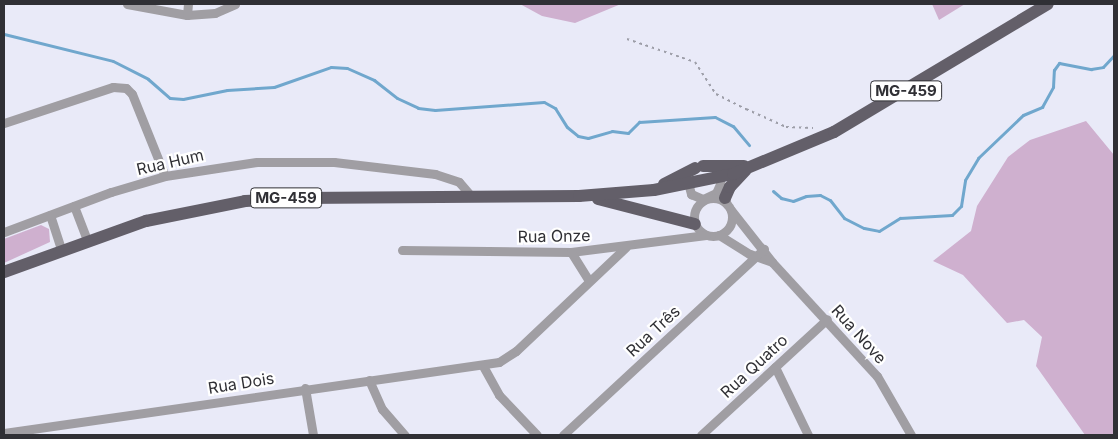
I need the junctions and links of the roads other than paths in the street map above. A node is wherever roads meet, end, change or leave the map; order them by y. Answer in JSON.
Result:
{"nodes":[{"id":1,"x":127,"y":4,"type":"edge"},
{"id":2,"x":188,"y":4,"type":"edge"},
{"id":3,"x":235,"y":4,"type":"edge"},
{"id":4,"x":1048,"y":4,"type":"edge"},
{"id":5,"x":187,"y":15,"type":"junction"},
{"id":6,"x":4,"y":123,"type":"edge"},
{"id":7,"x":699,"y":167,"type":"junction"},
{"id":8,"x":752,"y":168,"type":"junction"},
{"id":9,"x":165,"y":176,"type":"junction"},
{"id":10,"x":720,"y":181,"type":"junction"},
{"id":11,"x":687,"y":184,"type":"junction"},
{"id":12,"x":654,"y":190,"type":"junction"},
{"id":13,"x":579,"y":196,"type":"junction"},
{"id":14,"x":693,"y":196,"type":"junction"},
{"id":15,"x":472,"y":197,"type":"junction"},
{"id":16,"x":708,"y":199,"type":"junction"},
{"id":17,"x":728,"y":204,"type":"junction"},
{"id":18,"x":74,"y":206,"type":"junction"},
{"id":19,"x":50,"y":215,"type":"junction"},
{"id":20,"x":695,"y":218,"type":"junction"},
{"id":21,"x":4,"y":232,"type":"edge"},
{"id":22,"x":706,"y":235,"type":"junction"},
{"id":23,"x":719,"y":235,"type":"junction"},
{"id":24,"x":87,"y":240,"type":"junction"},
{"id":25,"x":626,"y":247,"type":"junction"},
{"id":26,"x":61,"y":249,"type":"junction"},
{"id":27,"x":402,"y":250,"type":"dead end"},
{"id":28,"x":764,"y":250,"type":"junction"},
{"id":29,"x":571,"y":252,"type":"junction"},
{"id":30,"x":756,"y":257,"type":"junction"},
{"id":31,"x":772,"y":262,"type":"junction"},
{"id":32,"x":4,"y":272,"type":"edge"},
{"id":33,"x":589,"y":281,"type":"junction"},
{"id":34,"x":827,"y":319,"type":"junction"},
{"id":35,"x":483,"y":366,"type":"junction"},
{"id":36,"x":775,"y":368,"type":"junction"},
{"id":37,"x":369,"y":380,"type":"junction"},
{"id":38,"x":305,"y":388,"type":"junction"},
{"id":39,"x":4,"y":432,"type":"edge"},
{"id":40,"x":39,"y":432,"type":"edge"},
{"id":41,"x":313,"y":435,"type":"edge"},
{"id":42,"x":405,"y":435,"type":"edge"},
{"id":43,"x":537,"y":435,"type":"edge"},
{"id":44,"x":563,"y":435,"type":"edge"},
{"id":45,"x":701,"y":435,"type":"edge"},
{"id":46,"x":808,"y":435,"type":"edge"},
{"id":47,"x":911,"y":435,"type":"edge"}],
"edges":[{"from":1,"to":5,"type":"street"},
{"from":2,"to":5,"type":"street"},
{"from":3,"to":5,"type":"street"},
{"from":4,"to":8,"type":"main road","number":"MG-459"},
{"from":6,"to":9,"type":"street"},
{"from":7,"to":8,"type":"main road"},
{"from":7,"to":10,"type":"street"},
{"from":7,"to":11,"type":"street"},
{"from":7,"to":12,"type":"main road"},
{"from":8,"to":10,"type":"main road","number":"MG-459"},
{"from":8,"to":17,"type":"main road"},
{"from":9,"to":15,"type":"street","name":"Rua Hum"},
{"from":9,"to":18,"type":"street","name":"Rua Hum"},
{"from":10,"to":11,"type":"main road","number":"MG-459"},
{"from":10,"to":16,"type":"street"},
{"from":10,"to":17,"type":"street"},
{"from":11,"to":12,"type":"main road","number":"MG-459"},
{"from":11,"to":14,"type":"street"},
{"from":12,"to":13,"type":"main road","number":"MG-459"},
{"from":13,"to":15,"type":"main road","number":"MG-459"},
{"from":13,"to":20,"type":"main road"},
{"from":14,"to":16,"type":"street"},
{"from":14,"to":20,"type":"street"},
{"from":15,"to":24,"type":"main road","number":"MG-459"},
{"from":16,"to":17,"type":"street"},
{"from":16,"to":20,"type":"street"},
{"from":17,"to":23,"type":"street"},
{"from":17,"to":28,"type":"street","name":"Rua Nove"},
{"from":18,"to":19,"type":"street","name":"Rua Hum"},
{"from":18,"to":24,"type":"street"},
{"from":19,"to":21,"type":"street","name":"Rua Hum"},
{"from":19,"to":26,"type":"street"},
{"from":20,"to":22,"type":"street"},
{"from":22,"to":23,"type":"street"},
{"from":22,"to":25,"type":"street","name":"Rua Onze"},
{"from":23,"to":30,"type":"street","name":"Rua Nove"},
{"from":24,"to":26,"type":"main road","number":"MG-459"},
{"from":25,"to":29,"type":"street","name":"Rua Onze"},
{"from":25,"to":33,"type":"street","name":"Rua Dois"},
{"from":26,"to":32,"type":"main road","number":"MG-459"},
{"from":27,"to":29,"type":"street","name":"Rua Onze"},
{"from":28,"to":30,"type":"street","name":"Rua Três"},
{"from":28,"to":31,"type":"street","name":"Rua Nove"},
{"from":29,"to":33,"type":"street"},
{"from":30,"to":31,"type":"street","name":"Rua Nove"},
{"from":30,"to":44,"type":"street","name":"Rua Três"},
{"from":31,"to":34,"type":"street","name":"Rua Nove"},
{"from":33,"to":35,"type":"street","name":"Rua Dois"},
{"from":34,"to":36,"type":"street","name":"Rua Quatro"},
{"from":34,"to":47,"type":"street","name":"Rua Nove"},
{"from":35,"to":37,"type":"street","name":"Rua Dois"},
{"from":35,"to":43,"type":"street"},
{"from":36,"to":45,"type":"street","name":"Rua Quatro"},
{"from":36,"to":46,"type":"street"},
{"from":37,"to":38,"type":"street","name":"Rua Dois"},
{"from":37,"to":42,"type":"street"},
{"from":38,"to":40,"type":"street","name":"Rua Dois"},
{"from":38,"to":41,"type":"street"},
{"from":39,"to":40,"type":"street","name":"Rua Dois"}]}
